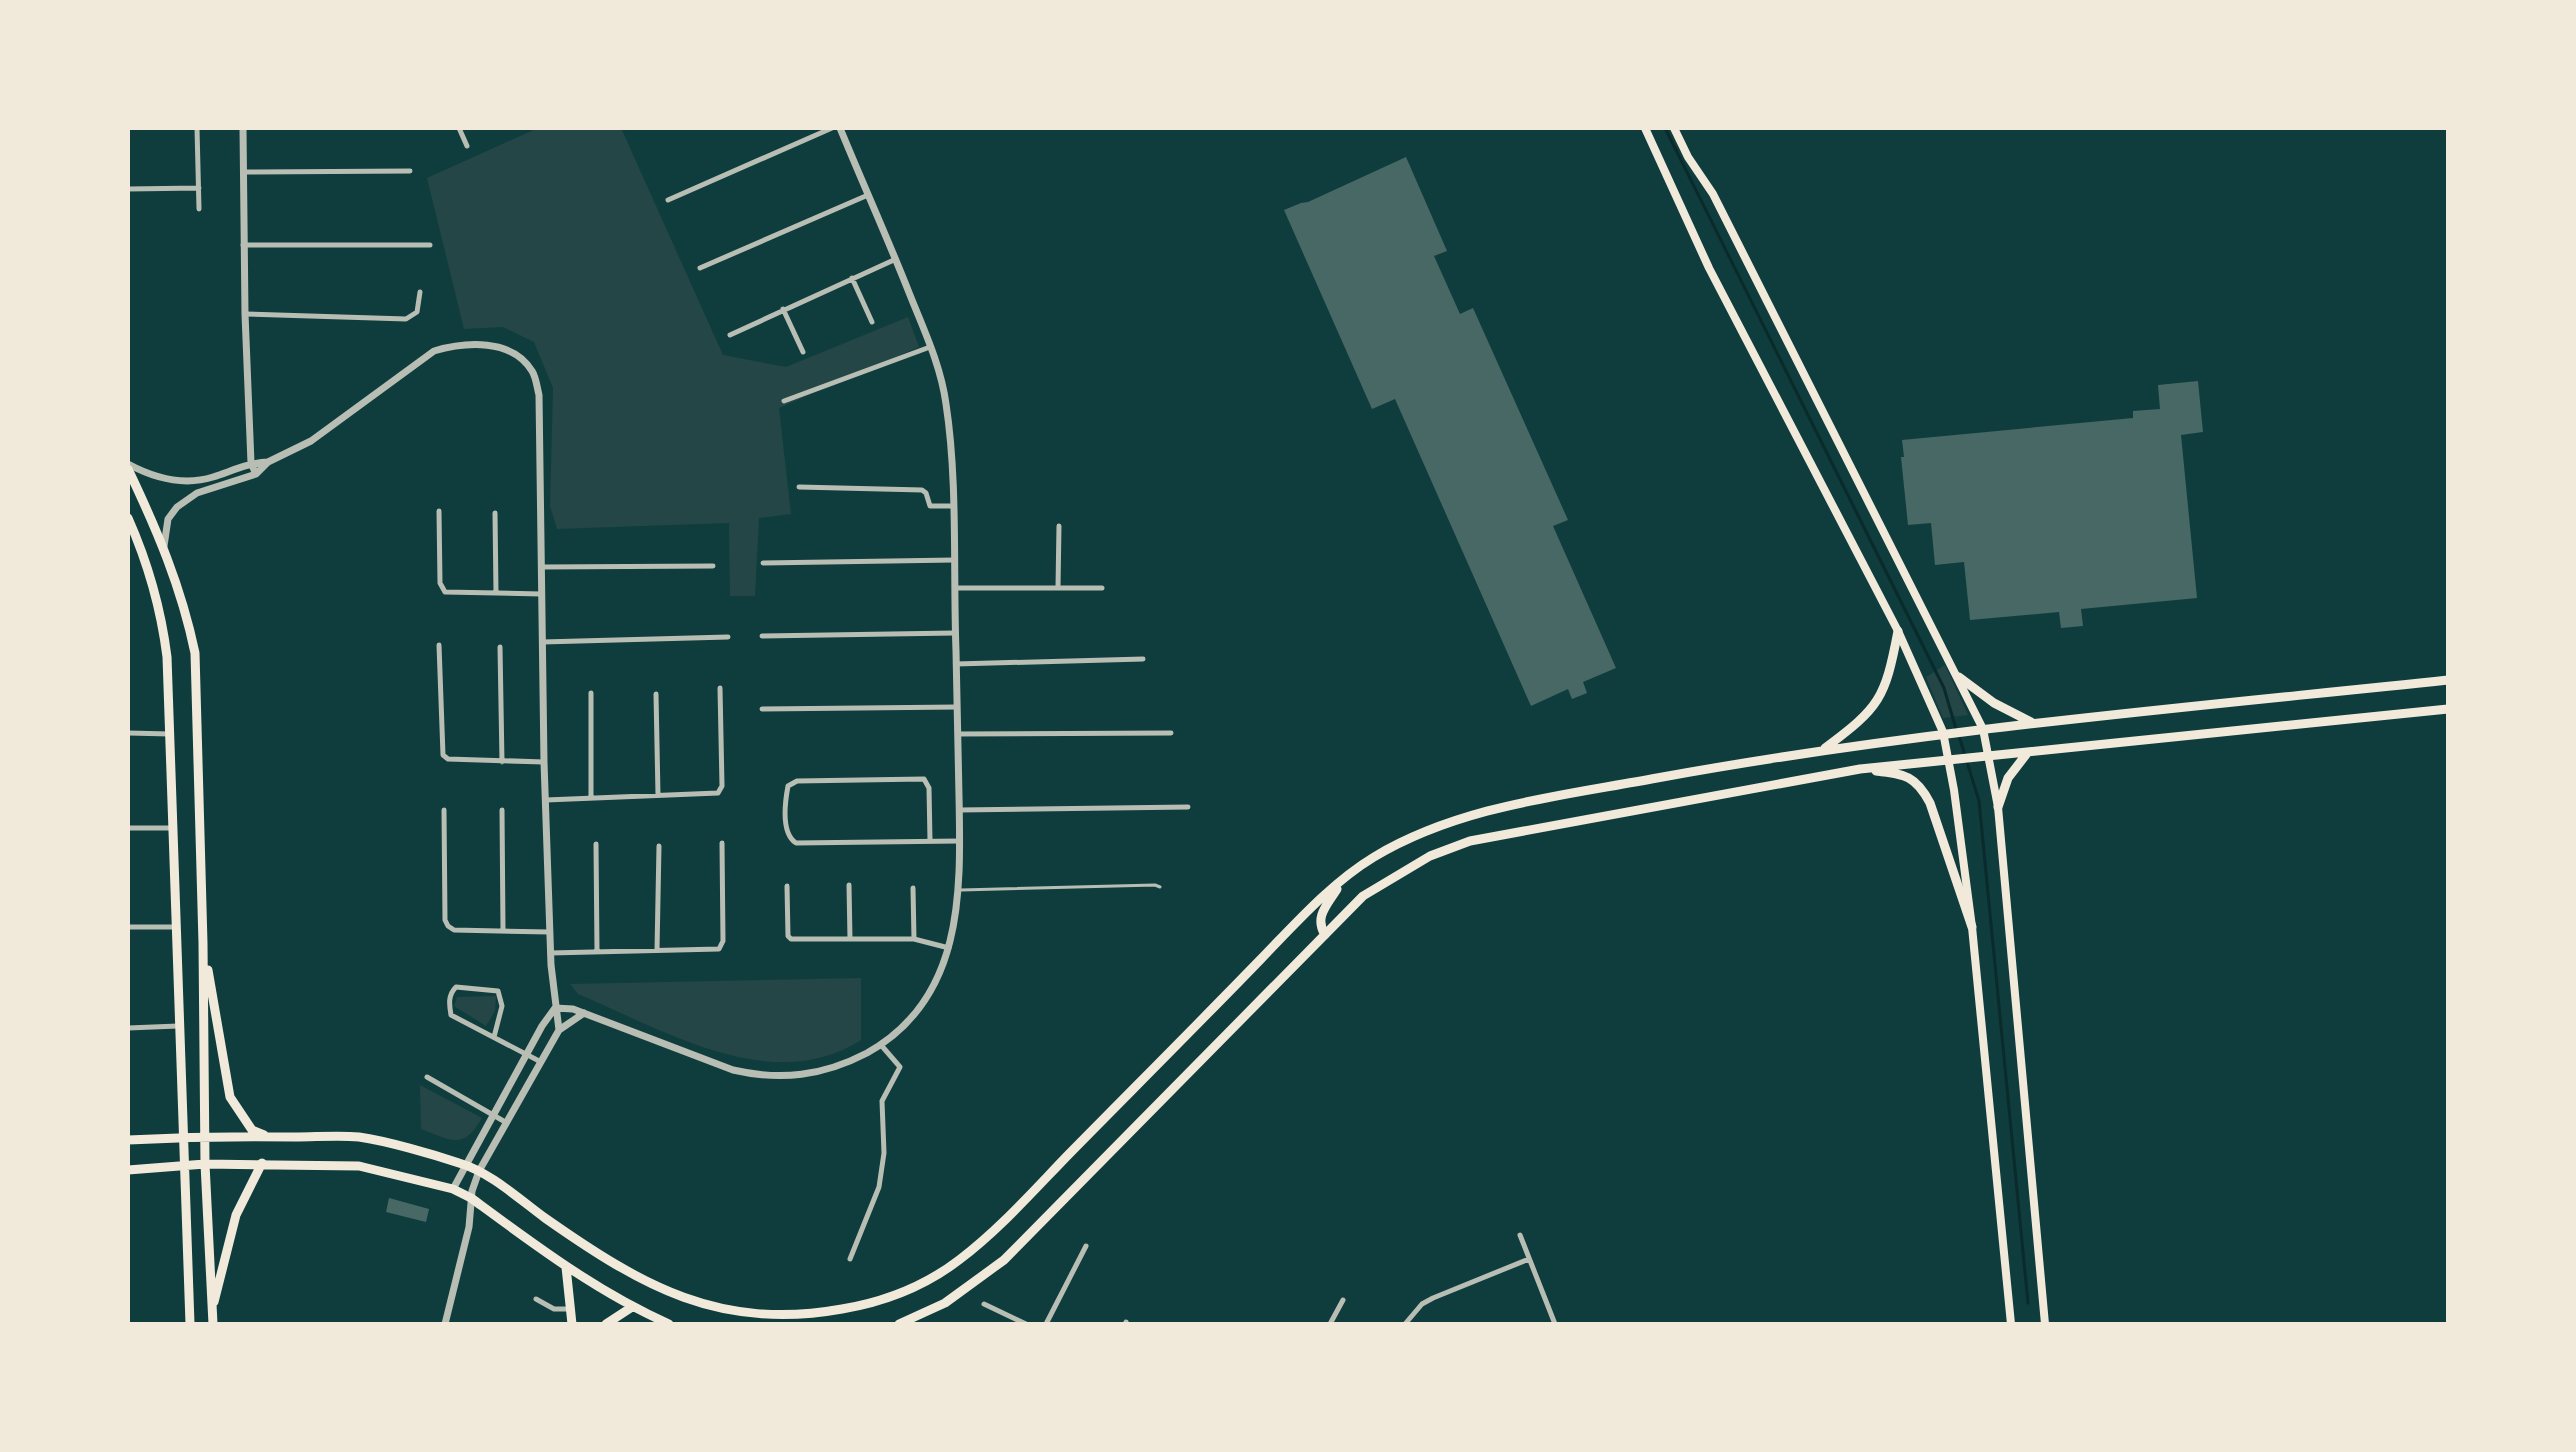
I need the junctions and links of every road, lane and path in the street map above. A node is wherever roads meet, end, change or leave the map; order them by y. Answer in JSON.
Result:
{"nodes":[{"id":1,"x":197,"y":128,"type":"edge"},
{"id":2,"x":243,"y":128,"type":"edge"},
{"id":3,"x":459,"y":128,"type":"edge"},
{"id":4,"x":832,"y":128,"type":"edge"},
{"id":5,"x":840,"y":128,"type":"edge"},
{"id":6,"x":1645,"y":128,"type":"edge"},
{"id":7,"x":1674,"y":128,"type":"edge"},
{"id":8,"x":467,"y":146,"type":"dead end"},
{"id":9,"x":410,"y":171,"type":"dead end"},
{"id":10,"x":242,"y":172,"type":"junction"},
{"id":11,"x":199,"y":188,"type":"junction"},
{"id":12,"x":128,"y":189,"type":"edge"},
{"id":13,"x":868,"y":195,"type":"junction"},
{"id":14,"x":668,"y":200,"type":"dead end"},
{"id":15,"x":199,"y":209,"type":"dead end"},
{"id":16,"x":243,"y":245,"type":"junction"},
{"id":17,"x":430,"y":245,"type":"dead end"},
{"id":18,"x":896,"y":259,"type":"junction"},
{"id":19,"x":700,"y":268,"type":"dead end"},
{"id":20,"x":852,"y":278,"type":"junction"},
{"id":21,"x":420,"y":292,"type":"dead end"},
{"id":22,"x":783,"y":309,"type":"junction"},
{"id":23,"x":245,"y":314,"type":"junction"},
{"id":24,"x":872,"y":322,"type":"dead end"},
{"id":25,"x":730,"y":335,"type":"dead end"},
{"id":26,"x":931,"y":347,"type":"junction"},
{"id":27,"x":803,"y":352,"type":"dead end"},
{"id":28,"x":784,"y":401,"type":"dead end"},
{"id":29,"x":268,"y":462,"type":"junction"},
{"id":30,"x":251,"y":463,"type":"junction"},
{"id":31,"x":128,"y":466,"type":"edge"},
{"id":32,"x":256,"y":474,"type":"junction"},
{"id":33,"x":194,"y":482,"type":"junction"},
{"id":34,"x":799,"y":487,"type":"dead end"},
{"id":35,"x":197,"y":493,"type":"junction"},
{"id":36,"x":953,"y":506,"type":"junction"},
{"id":37,"x":439,"y":511,"type":"dead end"},
{"id":38,"x":495,"y":513,"type":"dead end"},
{"id":39,"x":128,"y":518,"type":"edge"},
{"id":40,"x":1059,"y":526,"type":"dead end"},
{"id":41,"x":164,"y":546,"type":"junction"},
{"id":42,"x":954,"y":560,"type":"junction"},
{"id":43,"x":763,"y":563,"type":"dead end"},
{"id":44,"x":713,"y":566,"type":"dead end"},
{"id":45,"x":541,"y":567,"type":"junction"},
{"id":46,"x":1058,"y":587,"type":"junction"},
{"id":47,"x":954,"y":588,"type":"junction"},
{"id":48,"x":1102,"y":588,"type":"dead end"},
{"id":49,"x":496,"y":593,"type":"junction"},
{"id":50,"x":541,"y":594,"type":"junction"},
{"id":51,"x":1898,"y":631,"type":"junction"},
{"id":52,"x":955,"y":633,"type":"junction"},
{"id":53,"x":762,"y":636,"type":"dead end"},
{"id":54,"x":728,"y":637,"type":"dead end"},
{"id":55,"x":542,"y":642,"type":"junction"},
{"id":56,"x":439,"y":645,"type":"dead end"},
{"id":57,"x":500,"y":647,"type":"dead end"},
{"id":58,"x":1143,"y":659,"type":"dead end"},
{"id":59,"x":956,"y":664,"type":"junction"},
{"id":60,"x":1959,"y":677,"type":"junction"},
{"id":61,"x":2448,"y":680,"type":"edge"},
{"id":62,"x":720,"y":688,"type":"dead end"},
{"id":63,"x":591,"y":693,"type":"dead end"},
{"id":64,"x":656,"y":694,"type":"dead end"},
{"id":65,"x":958,"y":707,"type":"junction"},
{"id":66,"x":762,"y":709,"type":"dead end"},
{"id":67,"x":2448,"y":709,"type":"edge"},
{"id":68,"x":2035,"y":723,"type":"junction"},
{"id":69,"x":1983,"y":729,"type":"junction"},
{"id":70,"x":1943,"y":732,"type":"junction"},
{"id":71,"x":128,"y":733,"type":"edge"},
{"id":72,"x":1171,"y":733,"type":"dead end"},
{"id":73,"x":170,"y":734,"type":"junction"},
{"id":74,"x":958,"y":734,"type":"junction"},
{"id":75,"x":1824,"y":749,"type":"junction"},
{"id":76,"x":2028,"y":752,"type":"junction"},
{"id":77,"x":1989,"y":756,"type":"junction"},
{"id":78,"x":1948,"y":759,"type":"junction"},
{"id":79,"x":502,"y":762,"type":"junction"},
{"id":80,"x":544,"y":762,"type":"junction"},
{"id":81,"x":1860,"y":769,"type":"junction"},
{"id":82,"x":658,"y":795,"type":"junction"},
{"id":83,"x":591,"y":797,"type":"junction"},
{"id":84,"x":546,"y":800,"type":"junction"},
{"id":85,"x":1188,"y":807,"type":"dead end"},
{"id":86,"x":1998,"y":807,"type":"junction"},
{"id":87,"x":444,"y":810,"type":"dead end"},
{"id":88,"x":502,"y":810,"type":"dead end"},
{"id":89,"x":959,"y":810,"type":"junction"},
{"id":90,"x":128,"y":828,"type":"edge"},
{"id":91,"x":172,"y":828,"type":"junction"},
{"id":92,"x":930,"y":841,"type":"junction"},
{"id":93,"x":959,"y":841,"type":"junction"},
{"id":94,"x":722,"y":843,"type":"dead end"},
{"id":95,"x":596,"y":844,"type":"dead end"},
{"id":96,"x":659,"y":846,"type":"dead end"},
{"id":97,"x":1346,"y":877,"type":"junction"},
{"id":98,"x":849,"y":885,"type":"dead end"},
{"id":99,"x":787,"y":886,"type":"dead end"},
{"id":100,"x":1160,"y":887,"type":"dead end"},
{"id":101,"x":913,"y":888,"type":"dead end"},
{"id":102,"x":959,"y":890,"type":"junction"},
{"id":103,"x":128,"y":927,"type":"edge"},
{"id":104,"x":175,"y":927,"type":"junction"},
{"id":105,"x":1972,"y":927,"type":"junction"},
{"id":106,"x":503,"y":930,"type":"junction"},
{"id":107,"x":550,"y":932,"type":"junction"},
{"id":108,"x":1325,"y":935,"type":"junction"},
{"id":109,"x":850,"y":939,"type":"junction"},
{"id":110,"x":914,"y":939,"type":"junction"},
{"id":111,"x":203,"y":943,"type":"junction"},
{"id":112,"x":950,"y":948,"type":"junction"},
{"id":113,"x":657,"y":950,"type":"junction"},
{"id":114,"x":597,"y":951,"type":"junction"},
{"id":115,"x":550,"y":953,"type":"junction"},
{"id":116,"x":555,"y":1008,"type":"junction"},
{"id":117,"x":584,"y":1013,"type":"junction"},
{"id":118,"x":179,"y":1026,"type":"junction"},
{"id":119,"x":128,"y":1028,"type":"edge"},
{"id":120,"x":559,"y":1030,"type":"junction"},
{"id":121,"x":494,"y":1037,"type":"junction"},
{"id":122,"x":881,"y":1045,"type":"junction"},
{"id":123,"x":526,"y":1054,"type":"junction"},
{"id":124,"x":541,"y":1063,"type":"junction"},
{"id":125,"x":427,"y":1077,"type":"dead end"},
{"id":126,"x":494,"y":1115,"type":"junction"},
{"id":127,"x":508,"y":1124,"type":"junction"},
{"id":128,"x":183,"y":1137,"type":"junction"},
{"id":129,"x":205,"y":1137,"type":"junction"},
{"id":130,"x":267,"y":1137,"type":"junction"},
{"id":131,"x":128,"y":1140,"type":"edge"},
{"id":132,"x":262,"y":1163,"type":"junction"},
{"id":133,"x":205,"y":1164,"type":"junction"},
{"id":134,"x":466,"y":1164,"type":"junction"},
{"id":135,"x":184,"y":1166,"type":"junction"},
{"id":136,"x":128,"y":1170,"type":"edge"},
{"id":137,"x":479,"y":1171,"type":"junction"},
{"id":138,"x":453,"y":1189,"type":"junction"},
{"id":139,"x":471,"y":1198,"type":"junction"},
{"id":140,"x":1520,"y":1235,"type":"dead end"},
{"id":141,"x":1086,"y":1246,"type":"dead end"},
{"id":142,"x":850,"y":1259,"type":"dead end"},
{"id":143,"x":1529,"y":1259,"type":"junction"},
{"id":144,"x":566,"y":1267,"type":"junction"},
{"id":145,"x":536,"y":1299,"type":"dead end"},
{"id":146,"x":1343,"y":1300,"type":"dead end"},
{"id":147,"x":984,"y":1304,"type":"dead end"},
{"id":148,"x":632,"y":1307,"type":"junction"},
{"id":149,"x":212,"y":1309,"type":"junction"},
{"id":150,"x":571,"y":1309,"type":"junction"},
{"id":151,"x":190,"y":1324,"type":"edge"},
{"id":152,"x":213,"y":1324,"type":"edge"},
{"id":153,"x":445,"y":1324,"type":"edge"},
{"id":154,"x":572,"y":1324,"type":"edge"},
{"id":155,"x":606,"y":1324,"type":"edge"},
{"id":156,"x":669,"y":1324,"type":"edge"},
{"id":157,"x":899,"y":1324,"type":"edge"},
{"id":158,"x":1026,"y":1324,"type":"edge"},
{"id":159,"x":1046,"y":1324,"type":"edge"},
{"id":160,"x":1330,"y":1324,"type":"edge"},
{"id":161,"x":1405,"y":1324,"type":"edge"},
{"id":162,"x":1555,"y":1324,"type":"edge"},
{"id":163,"x":2011,"y":1324,"type":"edge"},
{"id":164,"x":2045,"y":1324,"type":"edge"}],
"edges":[{"from":1,"to":11,"type":"street"},
{"from":2,"to":10,"type":"street"},
{"from":3,"to":8,"type":"street"},
{"from":4,"to":14,"type":"street"},
{"from":5,"to":13,"type":"street"},
{"from":6,"to":51,"type":"main road"},
{"from":7,"to":60,"type":"main road"},
{"from":9,"to":10,"type":"street"},
{"from":10,"to":16,"type":"street"},
{"from":11,"to":12,"type":"street"},
{"from":11,"to":15,"type":"street"},
{"from":13,"to":18,"type":"street"},
{"from":13,"to":19,"type":"street"},
{"from":16,"to":17,"type":"street"},
{"from":16,"to":23,"type":"street"},
{"from":18,"to":20,"type":"street"},
{"from":18,"to":26,"type":"street"},
{"from":20,"to":22,"type":"street"},
{"from":20,"to":24,"type":"street"},
{"from":21,"to":23,"type":"street"},
{"from":22,"to":25,"type":"street"},
{"from":22,"to":27,"type":"street"},
{"from":23,"to":30,"type":"street"},
{"from":26,"to":28,"type":"street"},
{"from":26,"to":36,"type":"street"},
{"from":29,"to":30,"type":"street"},
{"from":29,"to":32,"type":"street"},
{"from":29,"to":45,"type":"street"},
{"from":30,"to":32,"type":"street"},
{"from":30,"to":33,"type":"street"},
{"from":31,"to":33,"type":"street"},
{"from":31,"to":41,"type":"main road"},
{"from":32,"to":35,"type":"street"},
{"from":33,"to":35,"type":"street"},
{"from":34,"to":36,"type":"street"},
{"from":35,"to":41,"type":"street"},
{"from":36,"to":42,"type":"street"},
{"from":37,"to":49,"type":"street"},
{"from":38,"to":49,"type":"street"},
{"from":39,"to":73,"type":"main road"},
{"from":40,"to":46,"type":"street"},
{"from":41,"to":111,"type":"main road"},
{"from":42,"to":43,"type":"street"},
{"from":42,"to":47,"type":"street"},
{"from":44,"to":45,"type":"street"},
{"from":45,"to":50,"type":"street"},
{"from":46,"to":47,"type":"street"},
{"from":46,"to":48,"type":"street"},
{"from":47,"to":52,"type":"street"},
{"from":49,"to":50,"type":"street"},
{"from":50,"to":55,"type":"street"},
{"from":51,"to":70,"type":"main road"},
{"from":51,"to":75,"type":"main road"},
{"from":52,"to":53,"type":"street"},
{"from":52,"to":59,"type":"street"},
{"from":54,"to":55,"type":"street"},
{"from":55,"to":80,"type":"street"},
{"from":56,"to":79,"type":"street"},
{"from":57,"to":79,"type":"street"},
{"from":58,"to":59,"type":"street"},
{"from":59,"to":65,"type":"street"},
{"from":60,"to":68,"type":"main road"},
{"from":60,"to":69,"type":"main road"},
{"from":61,"to":68,"type":"main road"},
{"from":62,"to":82,"type":"street"},
{"from":63,"to":83,"type":"street"},
{"from":64,"to":82,"type":"street"},
{"from":65,"to":66,"type":"street"},
{"from":65,"to":74,"type":"street"},
{"from":67,"to":76,"type":"main road"},
{"from":68,"to":69,"type":"main road"},
{"from":69,"to":70,"type":"main road"},
{"from":69,"to":77,"type":"main road"},
{"from":70,"to":75,"type":"main road"},
{"from":70,"to":78,"type":"main road"},
{"from":71,"to":73,"type":"street"},
{"from":72,"to":74,"type":"street"},
{"from":73,"to":91,"type":"main road"},
{"from":74,"to":89,"type":"street"},
{"from":75,"to":97,"type":"main road"},
{"from":76,"to":77,"type":"main road"},
{"from":76,"to":86,"type":"main road"},
{"from":77,"to":78,"type":"main road"},
{"from":77,"to":86,"type":"main road"},
{"from":78,"to":81,"type":"main road"},
{"from":78,"to":105,"type":"main road"},
{"from":79,"to":80,"type":"street"},
{"from":80,"to":84,"type":"street"},
{"from":81,"to":105,"type":"main road"},
{"from":81,"to":108,"type":"main road"},
{"from":82,"to":83,"type":"street"},
{"from":83,"to":84,"type":"street"},
{"from":84,"to":107,"type":"street"},
{"from":85,"to":89,"type":"street"},
{"from":86,"to":164,"type":"main road"},
{"from":87,"to":106,"type":"street"},
{"from":88,"to":106,"type":"street"},
{"from":89,"to":93,"type":"street"},
{"from":90,"to":91,"type":"street"},
{"from":91,"to":104,"type":"main road"},
{"from":92,"to":92,"type":"street"},
{"from":92,"to":93,"type":"street"},
{"from":93,"to":102,"type":"street"},
{"from":94,"to":113,"type":"street"},
{"from":95,"to":114,"type":"street"},
{"from":96,"to":113,"type":"street"},
{"from":97,"to":108,"type":"main road"},
{"from":97,"to":137,"type":"main road"},
{"from":98,"to":109,"type":"street"},
{"from":99,"to":109,"type":"street"},
{"from":100,"to":102,"type":"lane"},
{"from":101,"to":110,"type":"street"},
{"from":102,"to":112,"type":"street"},
{"from":103,"to":104,"type":"street"},
{"from":104,"to":118,"type":"main road"},
{"from":105,"to":163,"type":"main road"},
{"from":106,"to":107,"type":"street"},
{"from":107,"to":115,"type":"street"},
{"from":108,"to":157,"type":"main road"},
{"from":109,"to":110,"type":"street"},
{"from":110,"to":112,"type":"street"},
{"from":111,"to":129,"type":"main road"},
{"from":111,"to":130,"type":"main road"},
{"from":112,"to":122,"type":"street"},
{"from":113,"to":114,"type":"street"},
{"from":114,"to":115,"type":"street"},
{"from":115,"to":116,"type":"street"},
{"from":116,"to":117,"type":"street"},
{"from":116,"to":120,"type":"street"},
{"from":116,"to":123,"type":"street"},
{"from":117,"to":120,"type":"street"},
{"from":117,"to":122,"type":"street"},
{"from":118,"to":119,"type":"street"},
{"from":118,"to":128,"type":"main road"},
{"from":120,"to":124,"type":"street"},
{"from":121,"to":121,"type":"street"},
{"from":121,"to":123,"type":"street"},
{"from":122,"to":142,"type":"street"},
{"from":123,"to":124,"type":"street"},
{"from":123,"to":126,"type":"street"},
{"from":124,"to":127,"type":"street"},
{"from":125,"to":126,"type":"street"},
{"from":126,"to":127,"type":"street"},
{"from":126,"to":134,"type":"street"},
{"from":127,"to":137,"type":"street"},
{"from":128,"to":129,"type":"main road"},
{"from":128,"to":131,"type":"main road"},
{"from":128,"to":135,"type":"main road"},
{"from":129,"to":130,"type":"main road"},
{"from":129,"to":133,"type":"main road"},
{"from":130,"to":134,"type":"main road"},
{"from":132,"to":133,"type":"main road"},
{"from":132,"to":138,"type":"main road"},
{"from":132,"to":149,"type":"main road"},
{"from":133,"to":135,"type":"main road"},
{"from":133,"to":149,"type":"main road"},
{"from":134,"to":137,"type":"main road"},
{"from":134,"to":138,"type":"street"},
{"from":135,"to":136,"type":"main road"},
{"from":135,"to":151,"type":"main road"},
{"from":137,"to":139,"type":"street"},
{"from":138,"to":139,"type":"main road"},
{"from":139,"to":144,"type":"main road"},
{"from":139,"to":153,"type":"street"},
{"from":140,"to":143,"type":"street"},
{"from":141,"to":159,"type":"street"},
{"from":143,"to":161,"type":"street"},
{"from":143,"to":162,"type":"street"},
{"from":144,"to":148,"type":"main road"},
{"from":144,"to":150,"type":"main road"},
{"from":145,"to":150,"type":"street"},
{"from":146,"to":160,"type":"street"},
{"from":147,"to":158,"type":"street"},
{"from":148,"to":155,"type":"main road"},
{"from":148,"to":156,"type":"main road"},
{"from":149,"to":152,"type":"main road"},
{"from":150,"to":154,"type":"main road"}]}
